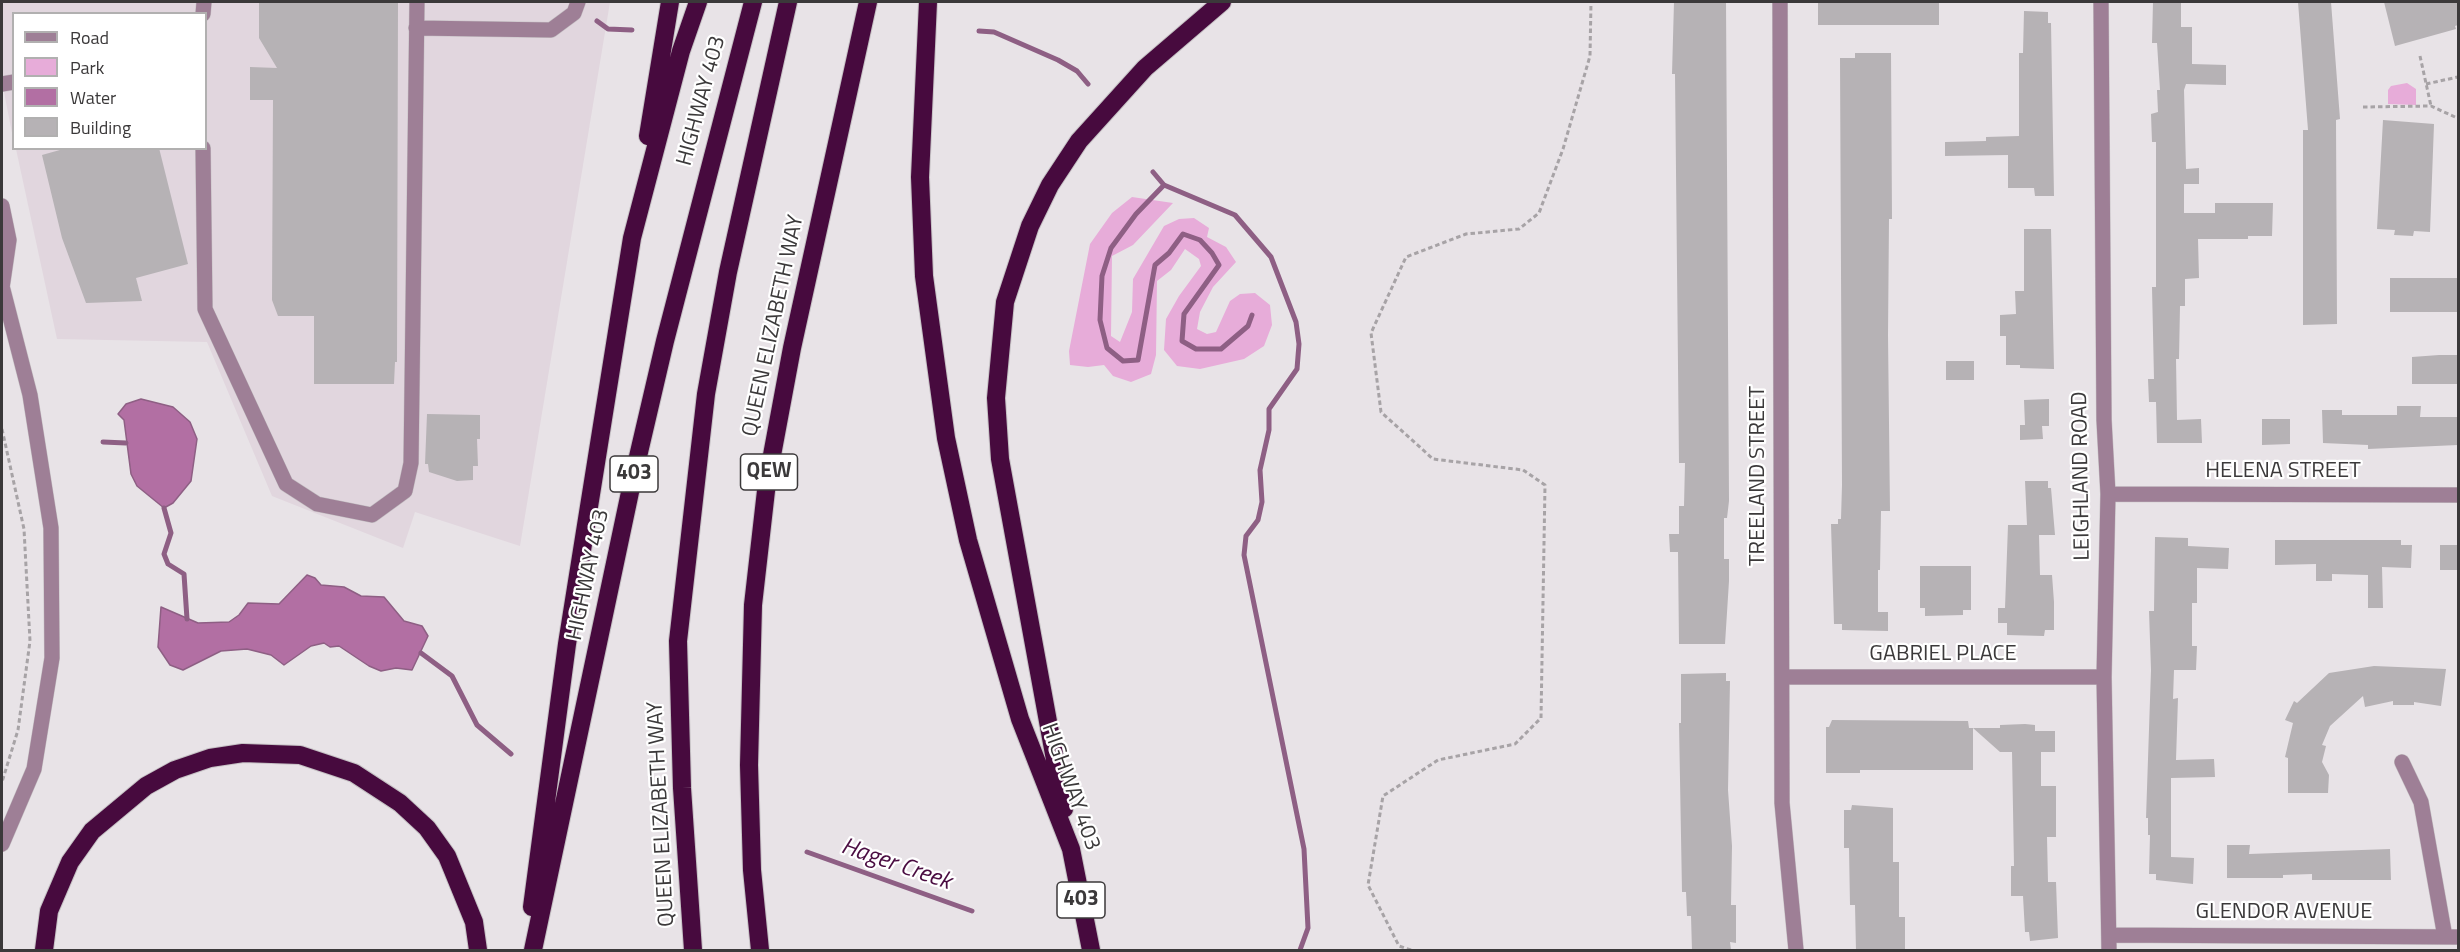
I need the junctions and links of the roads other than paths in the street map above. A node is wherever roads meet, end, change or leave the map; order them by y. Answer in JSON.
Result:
{"nodes":[{"id":1,"x":417,"y":2,"type":"edge"},
{"id":2,"x":578,"y":2,"type":"edge"},
{"id":3,"x":670,"y":2,"type":"edge"},
{"id":4,"x":698,"y":2,"type":"edge"},
{"id":5,"x":753,"y":2,"type":"edge"},
{"id":6,"x":788,"y":2,"type":"edge"},
{"id":7,"x":868,"y":2,"type":"edge"},
{"id":8,"x":928,"y":2,"type":"edge"},
{"id":9,"x":1222,"y":2,"type":"edge"},
{"id":10,"x":1780,"y":2,"type":"edge"},
{"id":11,"x":2101,"y":2,"type":"edge"},
{"id":12,"x":416,"y":28,"type":"junction"},
{"id":13,"x":203,"y":150,"type":"edge"},
{"id":14,"x":2,"y":206,"type":"edge"},
{"id":15,"x":632,"y":238,"type":"junction"},
{"id":16,"x":2,"y":287,"type":"edge"},
{"id":17,"x":2108,"y":494,"type":"junction"},
{"id":18,"x":2458,"y":495,"type":"edge"},
{"id":19,"x":1782,"y":677,"type":"junction"},
{"id":20,"x":2104,"y":677,"type":"junction"},
{"id":21,"x":2402,"y":762,"type":"dead end"},
{"id":22,"x":2,"y":844,"type":"edge"},
{"id":23,"x":1071,"y":849,"type":"junction"},
{"id":24,"x":2452,"y":937,"type":"edge"},
{"id":25,"x":2109,"y":943,"type":"edge"},
{"id":26,"x":2332,"y":943,"type":"edge"},
{"id":27,"x":44,"y":951,"type":"edge"},
{"id":28,"x":478,"y":951,"type":"edge"},
{"id":29,"x":531,"y":951,"type":"edge"},
{"id":30,"x":693,"y":951,"type":"edge"},
{"id":31,"x":760,"y":951,"type":"edge"},
{"id":32,"x":1091,"y":951,"type":"edge"},
{"id":33,"x":1796,"y":951,"type":"edge"}],
"edges":[{"from":1,"to":12,"type":"street"},
{"from":2,"to":12,"type":"street"},
{"from":3,"to":15,"type":"highway"},
{"from":4,"to":15,"type":"highway"},
{"from":5,"to":29,"type":"highway","name":"HIGHWAY 403","number":"403"},
{"from":6,"to":30,"type":"highway","name":"QUEEN ELIZABETH WAY"},
{"from":7,"to":31,"type":"highway","name":"QUEEN ELIZABETH WAY","number":"QEW"},
{"from":8,"to":23,"type":"highway","name":"HIGHWAY 403","number":"403"},
{"from":9,"to":23,"type":"highway"},
{"from":10,"to":19,"type":"street","name":"TREELAND STREET"},
{"from":11,"to":17,"type":"street","name":"LEIGHLAND ROAD"},
{"from":12,"to":13,"type":"street"},
{"from":14,"to":16,"type":"street"},
{"from":15,"to":29,"type":"highway"},
{"from":16,"to":22,"type":"street"},
{"from":17,"to":18,"type":"street","name":"HELENA STREET"},
{"from":17,"to":20,"type":"street","name":"LEIGHLAND ROAD"},
{"from":19,"to":20,"type":"street","name":"GABRIEL PLACE"},
{"from":19,"to":33,"type":"street","name":"TREELAND STREET"},
{"from":20,"to":25,"type":"street","name":"LEIGHLAND ROAD"},
{"from":21,"to":24,"type":"street"},
{"from":23,"to":32,"type":"highway","name":"HIGHWAY 403","number":"403"},
{"from":24,"to":26,"type":"street","name":"GLENDOR AVENUE"},
{"from":25,"to":26,"type":"street","name":"GLENDOR AVENUE"},
{"from":27,"to":28,"type":"highway"}]}
